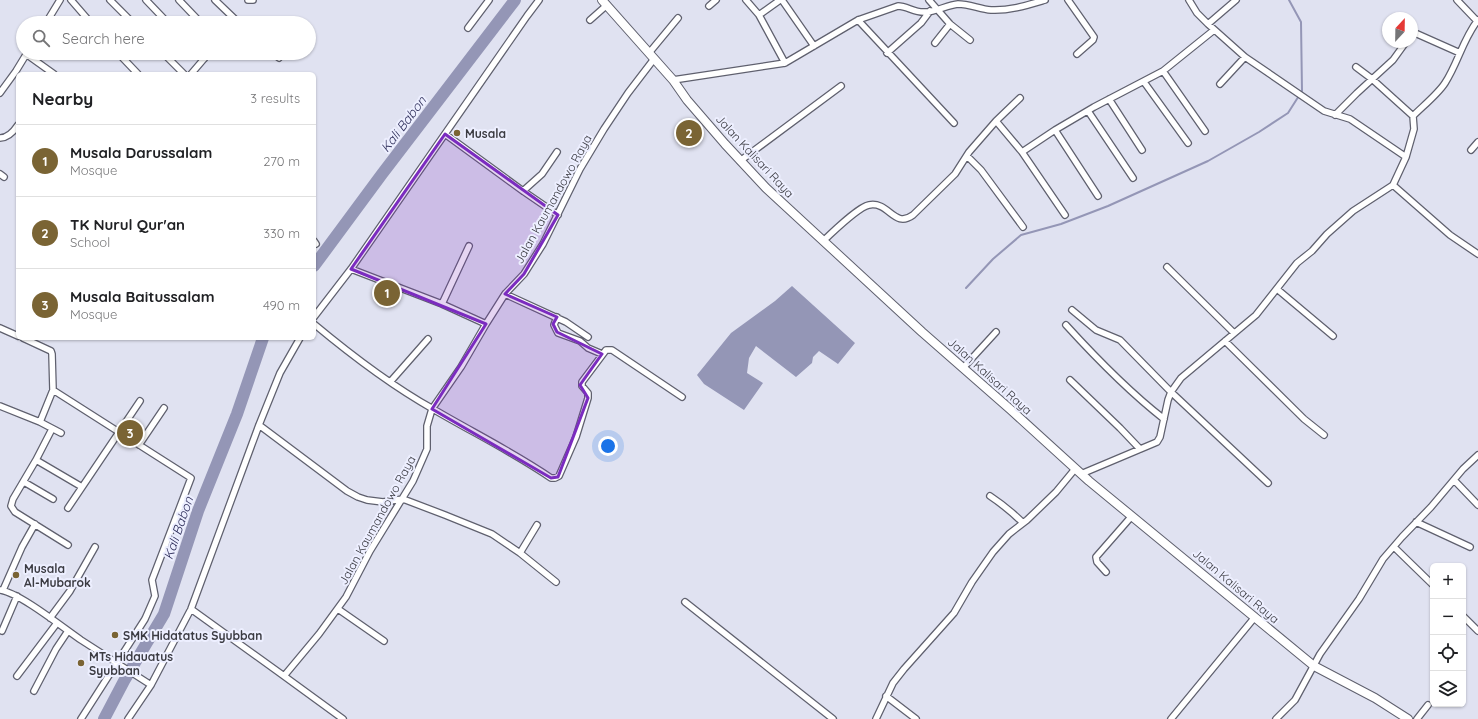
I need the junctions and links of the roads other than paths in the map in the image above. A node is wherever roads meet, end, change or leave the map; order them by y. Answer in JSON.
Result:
{"nodes":[{"id":1,"x":60,"y":0,"type":"edge"},
{"id":2,"x":71,"y":0,"type":"edge"},
{"id":3,"x":110,"y":0,"type":"edge"},
{"id":4,"x":146,"y":0,"type":"edge"},
{"id":5,"x":179,"y":0,"type":"edge"},
{"id":6,"x":215,"y":0,"type":"edge"},
{"id":7,"x":539,"y":0,"type":"edge"},
{"id":8,"x":716,"y":0,"type":"edge"},
{"id":9,"x":746,"y":0,"type":"edge"},
{"id":10,"x":781,"y":0,"type":"edge"},
{"id":11,"x":929,"y":0,"type":"edge"},
{"id":12,"x":1045,"y":0,"type":"edge"},
{"id":13,"x":1068,"y":0,"type":"edge"},
{"id":14,"x":1189,"y":0,"type":"edge"},
{"id":15,"x":1236,"y":0,"type":"edge"},
{"id":16,"x":1457,"y":0,"type":"edge"},
{"id":17,"x":488,"y":1,"type":"edge"},
{"id":18,"x":604,"y":2,"type":"edge"},
{"id":19,"x":709,"y":6,"type":"dead end"},
{"id":20,"x":936,"y":10,"type":"junction"},
{"id":21,"x":930,"y":11,"type":"junction"},
{"id":22,"x":759,"y":15,"type":"junction"},
{"id":23,"x":50,"y":16,"type":"edge"},
{"id":24,"x":85,"y":16,"type":"edge"},
{"id":25,"x":126,"y":16,"type":"edge"},
{"id":26,"x":161,"y":16,"type":"edge"},
{"id":27,"x":194,"y":16,"type":"edge"},
{"id":28,"x":230,"y":16,"type":"edge"},
{"id":29,"x":678,"y":18,"type":"dead end"},
{"id":30,"x":590,"y":20,"type":"dead end"},
{"id":31,"x":858,"y":20,"type":"junction"},
{"id":32,"x":1478,"y":21,"type":"edge"},
{"id":33,"x":950,"y":24,"type":"junction"},
{"id":34,"x":1208,"y":24,"type":"junction"},
{"id":35,"x":468,"y":28,"type":"dead end"},
{"id":36,"x":1214,"y":30,"type":"junction"},
{"id":37,"x":1418,"y":34,"type":"edge"},
{"id":38,"x":970,"y":40,"type":"dead end"},
{"id":39,"x":935,"y":42,"type":"dead end"},
{"id":40,"x":814,"y":46,"type":"junction"},
{"id":41,"x":1402,"y":48,"type":"edge"},
{"id":42,"x":649,"y":53,"type":"junction"},
{"id":43,"x":887,"y":53,"type":"junction"},
{"id":44,"x":1460,"y":53,"type":"junction"},
{"id":45,"x":1077,"y":54,"type":"dead end"},
{"id":46,"x":1245,"y":57,"type":"junction"},
{"id":47,"x":22,"y":60,"type":"edge"},
{"id":48,"x":34,"y":60,"type":"edge"},
{"id":49,"x":125,"y":60,"type":"edge"},
{"id":50,"x":170,"y":60,"type":"edge"},
{"id":51,"x":203,"y":60,"type":"edge"},
{"id":52,"x":654,"y":60,"type":"junction"},
{"id":53,"x":785,"y":63,"type":"junction"},
{"id":54,"x":1356,"y":67,"type":"dead end"},
{"id":55,"x":1163,"y":71,"type":"junction"},
{"id":56,"x":51,"y":72,"type":"edge"},
{"id":57,"x":136,"y":72,"type":"edge"},
{"id":58,"x":182,"y":72,"type":"edge"},
{"id":59,"x":193,"y":72,"type":"edge"},
{"id":60,"x":1372,"y":79,"type":"junction"},
{"id":61,"x":673,"y":80,"type":"junction"},
{"id":62,"x":1144,"y":82,"type":"junction"},
{"id":63,"x":1220,"y":84,"type":"dead end"},
{"id":64,"x":841,"y":86,"type":"dead end"},
{"id":65,"x":0,"y":93,"type":"edge"},
{"id":66,"x":1020,"y":98,"type":"dead end"},
{"id":67,"x":1109,"y":100,"type":"junction"},
{"id":68,"x":1088,"y":111,"type":"junction"},
{"id":69,"x":1335,"y":115,"type":"junction"},
{"id":70,"x":1413,"y":116,"type":"junction"},
{"id":71,"x":996,"y":121,"type":"junction"},
{"id":72,"x":954,"y":123,"type":"dead end"},
{"id":73,"x":16,"y":127,"type":"edge"},
{"id":74,"x":1055,"y":130,"type":"junction"},
{"id":75,"x":1205,"y":130,"type":"dead end"},
{"id":76,"x":445,"y":134,"type":"junction"},
{"id":77,"x":0,"y":138,"type":"edge"},
{"id":78,"x":1478,"y":142,"type":"edge"},
{"id":79,"x":1188,"y":143,"type":"dead end"},
{"id":80,"x":1142,"y":150,"type":"dead end"},
{"id":81,"x":1470,"y":150,"type":"dead end"},
{"id":82,"x":557,"y":152,"type":"dead end"},
{"id":83,"x":1022,"y":152,"type":"junction"},
{"id":84,"x":967,"y":156,"type":"junction"},
{"id":85,"x":1406,"y":157,"type":"junction"},
{"id":86,"x":740,"y":161,"type":"junction"},
{"id":87,"x":1133,"y":178,"type":"dead end"},
{"id":88,"x":1393,"y":185,"type":"junction"},
{"id":89,"x":523,"y":191,"type":"junction"},
{"id":90,"x":1098,"y":196,"type":"dead end"},
{"id":91,"x":558,"y":214,"type":"junction"},
{"id":92,"x":1065,"y":215,"type":"dead end"},
{"id":93,"x":1024,"y":227,"type":"dead end"},
{"id":94,"x":824,"y":240,"type":"junction"},
{"id":95,"x":469,"y":246,"type":"dead end"},
{"id":96,"x":1478,"y":254,"type":"edge"},
{"id":97,"x":1167,"y":267,"type":"dead end"},
{"id":98,"x":351,"y":269,"type":"junction"},
{"id":99,"x":1277,"y":289,"type":"junction"},
{"id":100,"x":505,"y":294,"type":"junction"},
{"id":101,"x":442,"y":304,"type":"junction"},
{"id":102,"x":1072,"y":310,"type":"dead end"},
{"id":103,"x":316,"y":314,"type":"edge"},
{"id":104,"x":556,"y":318,"type":"junction"},
{"id":105,"x":486,"y":324,"type":"junction"},
{"id":106,"x":1066,"y":325,"type":"dead end"},
{"id":107,"x":316,"y":326,"type":"edge"},
{"id":108,"x":0,"y":328,"type":"edge"},
{"id":109,"x":996,"y":332,"type":"dead end"},
{"id":110,"x":1234,"y":334,"type":"junction"},
{"id":111,"x":16,"y":335,"type":"edge"},
{"id":112,"x":1333,"y":336,"type":"dead end"},
{"id":113,"x":588,"y":337,"type":"dead end"},
{"id":114,"x":428,"y":339,"type":"dead end"},
{"id":115,"x":28,"y":340,"type":"edge"},
{"id":116,"x":299,"y":340,"type":"edge"},
{"id":117,"x":1225,"y":341,"type":"junction"},
{"id":118,"x":602,"y":354,"type":"junction"},
{"id":119,"x":963,"y":368,"type":"junction"},
{"id":120,"x":1070,"y":380,"type":"dead end"},
{"id":121,"x":391,"y":381,"type":"junction"},
{"id":122,"x":53,"y":390,"type":"junction"},
{"id":123,"x":1171,"y":392,"type":"junction"},
{"id":124,"x":682,"y":398,"type":"dead end"},
{"id":125,"x":140,"y":400,"type":"dead end"},
{"id":126,"x":0,"y":406,"type":"edge"},
{"id":127,"x":164,"y":408,"type":"dead end"},
{"id":128,"x":432,"y":409,"type":"junction"},
{"id":129,"x":1164,"y":419,"type":"junction"},
{"id":130,"x":40,"y":422,"type":"junction"},
{"id":131,"x":259,"y":425,"type":"junction"},
{"id":132,"x":52,"y":429,"type":"junction"},
{"id":133,"x":118,"y":432,"type":"junction"},
{"id":134,"x":61,"y":434,"type":"dead end"},
{"id":135,"x":1324,"y":435,"type":"dead end"},
{"id":136,"x":139,"y":445,"type":"junction"},
{"id":137,"x":1140,"y":449,"type":"junction"},
{"id":138,"x":1478,"y":455,"type":"edge"},
{"id":139,"x":36,"y":460,"type":"junction"},
{"id":140,"x":1078,"y":471,"type":"junction"},
{"id":141,"x":1454,"y":480,"type":"junction"},
{"id":142,"x":24,"y":482,"type":"junction"},
{"id":143,"x":1268,"y":482,"type":"dead end"},
{"id":144,"x":82,"y":487,"type":"junction"},
{"id":145,"x":990,"y":496,"type":"dead end"},
{"id":146,"x":53,"y":499,"type":"dead end"},
{"id":147,"x":402,"y":499,"type":"junction"},
{"id":148,"x":1478,"y":505,"type":"edge"},
{"id":149,"x":68,"y":508,"type":"dead end"},
{"id":150,"x":1131,"y":517,"type":"junction"},
{"id":151,"x":1416,"y":522,"type":"junction"},
{"id":152,"x":35,"y":524,"type":"junction"},
{"id":153,"x":1023,"y":524,"type":"junction"},
{"id":154,"x":537,"y":525,"type":"dead end"},
{"id":155,"x":68,"y":545,"type":"dead end"},
{"id":156,"x":96,"y":547,"type":"dead end"},
{"id":157,"x":1394,"y":547,"type":"junction"},
{"id":158,"x":1470,"y":547,"type":"dead end"},
{"id":159,"x":520,"y":552,"type":"junction"},
{"id":160,"x":1106,"y":572,"type":"dead end"},
{"id":161,"x":556,"y":582,"type":"dead end"},
{"id":162,"x":1430,"y":582,"type":"edge"},
{"id":163,"x":1,"y":590,"type":"edge"},
{"id":164,"x":17,"y":596,"type":"junction"},
{"id":165,"x":685,"y":602,"type":"dead end"},
{"id":166,"x":191,"y":609,"type":"junction"},
{"id":167,"x":338,"y":609,"type":"junction"},
{"id":168,"x":1255,"y":617,"type":"junction"},
{"id":169,"x":50,"y":618,"type":"junction"},
{"id":170,"x":1466,"y":619,"type":"edge"},
{"id":171,"x":57,"y":623,"type":"junction"},
{"id":172,"x":2,"y":631,"type":"dead end"},
{"id":173,"x":68,"y":631,"type":"junction"},
{"id":174,"x":1478,"y":631,"type":"edge"},
{"id":175,"x":384,"y":641,"type":"dead end"},
{"id":176,"x":117,"y":663,"type":"junction"},
{"id":177,"x":1314,"y":666,"type":"junction"},
{"id":178,"x":17,"y":676,"type":"dead end"},
{"id":179,"x":284,"y":676,"type":"junction"},
{"id":180,"x":150,"y":684,"type":"junction"},
{"id":181,"x":34,"y":691,"type":"dead end"},
{"id":182,"x":886,"y":696,"type":"junction"},
{"id":183,"x":1428,"y":705,"type":"dead end"},
{"id":184,"x":81,"y":719,"type":"edge"},
{"id":185,"x":128,"y":719,"type":"edge"},
{"id":186,"x":343,"y":719,"type":"edge"},
{"id":187,"x":833,"y":719,"type":"edge"},
{"id":188,"x":876,"y":719,"type":"edge"},
{"id":189,"x":916,"y":719,"type":"edge"},
{"id":190,"x":1171,"y":719,"type":"edge"},
{"id":191,"x":1276,"y":719,"type":"edge"},
{"id":192,"x":1408,"y":719,"type":"edge"},
{"id":193,"x":1417,"y":719,"type":"edge"}],
"edges":[{"from":1,"to":23,"type":"street"},
{"from":2,"to":24,"type":"street"},
{"from":3,"to":25,"type":"street"},
{"from":4,"to":26,"type":"street"},
{"from":5,"to":27,"type":"street"},
{"from":6,"to":28,"type":"street"},
{"from":7,"to":76,"type":"street"},
{"from":8,"to":19,"type":"street"},
{"from":9,"to":22,"type":"street"},
{"from":10,"to":22,"type":"street"},
{"from":10,"to":40,"type":"street"},
{"from":11,"to":20,"type":"street"},
{"from":12,"to":20,"type":"street"},
{"from":13,"to":45,"type":"street"},
{"from":14,"to":34,"type":"street"},
{"from":15,"to":34,"type":"street"},
{"from":16,"to":32,"type":"street"},
{"from":17,"to":35,"type":"street"},
{"from":18,"to":30,"type":"street"},
{"from":18,"to":42,"type":"street","name":"Jalan Kalisari Raya"},
{"from":20,"to":21,"type":"street"},
{"from":20,"to":33,"type":"street"},
{"from":21,"to":31,"type":"street"},
{"from":21,"to":43,"type":"street"},
{"from":22,"to":53,"type":"street"},
{"from":29,"to":42,"type":"street"},
{"from":31,"to":40,"type":"street"},
{"from":31,"to":43,"type":"street"},
{"from":32,"to":44,"type":"street"},
{"from":33,"to":38,"type":"street"},
{"from":33,"to":39,"type":"street"},
{"from":34,"to":36,"type":"street"},
{"from":36,"to":46,"type":"street"},
{"from":36,"to":55,"type":"street"},
{"from":37,"to":44,"type":"street"},
{"from":40,"to":53,"type":"street"},
{"from":41,"to":60,"type":"street"},
{"from":42,"to":52,"type":"street","name":"Jalan Kalisari Raya"},
{"from":43,"to":72,"type":"street"},
{"from":44,"to":70,"type":"street"},
{"from":46,"to":63,"type":"street"},
{"from":46,"to":69,"type":"street"},
{"from":47,"to":65,"type":"street"},
{"from":48,"to":56,"type":"street"},
{"from":49,"to":57,"type":"street"},
{"from":50,"to":58,"type":"street"},
{"from":51,"to":59,"type":"street"},
{"from":52,"to":61,"type":"street","name":"Jalan Kalisari Raya"},
{"from":52,"to":91,"type":"street","name":"Jalan Kaumandowo Raya"},
{"from":53,"to":61,"type":"street"},
{"from":54,"to":60,"type":"street"},
{"from":55,"to":62,"type":"street"},
{"from":55,"to":75,"type":"street"},
{"from":60,"to":69,"type":"street"},
{"from":60,"to":70,"type":"street"},
{"from":61,"to":86,"type":"street","name":"Jalan Kalisari Raya"},
{"from":62,"to":67,"type":"street"},
{"from":62,"to":79,"type":"street"},
{"from":64,"to":86,"type":"street"},
{"from":66,"to":71,"type":"street"},
{"from":67,"to":68,"type":"street"},
{"from":67,"to":80,"type":"street"},
{"from":68,"to":74,"type":"street"},
{"from":68,"to":87,"type":"street"},
{"from":69,"to":85,"type":"street"},
{"from":70,"to":85,"type":"street"},
{"from":71,"to":83,"type":"street"},
{"from":71,"to":84,"type":"street"},
{"from":73,"to":77,"type":"street"},
{"from":74,"to":83,"type":"street"},
{"from":74,"to":90,"type":"street"},
{"from":76,"to":89,"type":"street"},
{"from":76,"to":98,"type":"street"},
{"from":78,"to":81,"type":"street"},
{"from":82,"to":89,"type":"street"},
{"from":83,"to":92,"type":"street"},
{"from":84,"to":93,"type":"street"},
{"from":84,"to":94,"type":"street"},
{"from":85,"to":88,"type":"street"},
{"from":86,"to":94,"type":"street","name":"Jalan Kalisari Raya"},
{"from":88,"to":96,"type":"street"},
{"from":88,"to":99,"type":"street"},
{"from":89,"to":91,"type":"street"},
{"from":91,"to":100,"type":"street","name":"Jalan Kaumandowo Raya"},
{"from":94,"to":119,"type":"street","name":"Jalan Kalisari Raya"},
{"from":95,"to":101,"type":"street"},
{"from":97,"to":110,"type":"street"},
{"from":98,"to":101,"type":"street"},
{"from":98,"to":103,"type":"street"},
{"from":99,"to":110,"type":"street"},
{"from":99,"to":112,"type":"street"},
{"from":100,"to":104,"type":"street"},
{"from":100,"to":105,"type":"street","name":"Jalan Kaumandowo Raya"},
{"from":101,"to":105,"type":"street"},
{"from":102,"to":123,"type":"street"},
{"from":104,"to":113,"type":"street"},
{"from":104,"to":118,"type":"street"},
{"from":105,"to":128,"type":"street","name":"Jalan Kaumandowo Raya"},
{"from":106,"to":129,"type":"street"},
{"from":107,"to":121,"type":"street"},
{"from":108,"to":111,"type":"street"},
{"from":109,"to":119,"type":"street"},
{"from":110,"to":117,"type":"street"},
{"from":114,"to":121,"type":"street"},
{"from":115,"to":122,"type":"street"},
{"from":116,"to":131,"type":"street"},
{"from":117,"to":123,"type":"street"},
{"from":117,"to":135,"type":"street"},
{"from":118,"to":124,"type":"street"},
{"from":118,"to":128,"type":"street"},
{"from":119,"to":140,"type":"street","name":"Jalan Kalisari Raya"},
{"from":120,"to":137,"type":"street"},
{"from":121,"to":128,"type":"street"},
{"from":122,"to":130,"type":"street"},
{"from":122,"to":133,"type":"street"},
{"from":123,"to":129,"type":"street"},
{"from":123,"to":143,"type":"street"},
{"from":125,"to":133,"type":"street"},
{"from":126,"to":130,"type":"street"},
{"from":127,"to":136,"type":"street"},
{"from":128,"to":147,"type":"street","name":"Jalan Kaumandowo Raya"},
{"from":129,"to":137,"type":"street"},
{"from":130,"to":132,"type":"street"},
{"from":131,"to":147,"type":"street"},
{"from":131,"to":166,"type":"street"},
{"from":132,"to":134,"type":"street"},
{"from":132,"to":139,"type":"street"},
{"from":133,"to":136,"type":"street"},
{"from":133,"to":144,"type":"street"},
{"from":136,"to":176,"type":"street"},
{"from":137,"to":140,"type":"street"},
{"from":138,"to":141,"type":"street"},
{"from":139,"to":142,"type":"street"},
{"from":139,"to":144,"type":"street"},
{"from":140,"to":150,"type":"street","name":"Jalan Kalisari Raya"},
{"from":140,"to":153,"type":"street"},
{"from":141,"to":148,"type":"street"},
{"from":141,"to":151,"type":"street"},
{"from":142,"to":146,"type":"street"},
{"from":142,"to":152,"type":"street"},
{"from":144,"to":149,"type":"street"},
{"from":145,"to":153,"type":"street"},
{"from":147,"to":159,"type":"street"},
{"from":147,"to":167,"type":"street","name":"Jalan Kaumandowo Raya"},
{"from":150,"to":160,"type":"street"},
{"from":150,"to":168,"type":"street","name":"Jalan Kalisari Raya"},
{"from":151,"to":157,"type":"street"},
{"from":151,"to":158,"type":"street"},
{"from":152,"to":155,"type":"street"},
{"from":152,"to":163,"type":"street"},
{"from":153,"to":182,"type":"street"},
{"from":154,"to":159,"type":"street"},
{"from":156,"to":169,"type":"street"},
{"from":157,"to":162,"type":"street"},
{"from":157,"to":177,"type":"street"},
{"from":159,"to":161,"type":"street"},
{"from":163,"to":164,"type":"street"},
{"from":164,"to":169,"type":"street"},
{"from":164,"to":172,"type":"street"},
{"from":165,"to":187,"type":"street"},
{"from":166,"to":179,"type":"street"},
{"from":166,"to":180,"type":"street"},
{"from":167,"to":175,"type":"street"},
{"from":167,"to":179,"type":"street","name":"Jalan Kaumandowo Raya"},
{"from":168,"to":177,"type":"street","name":"Jalan Kalisari Raya"},
{"from":168,"to":190,"type":"street"},
{"from":169,"to":171,"type":"street"},
{"from":170,"to":174,"type":"street"},
{"from":171,"to":173,"type":"street"},
{"from":171,"to":178,"type":"street"},
{"from":173,"to":176,"type":"street"},
{"from":173,"to":181,"type":"street"},
{"from":176,"to":180,"type":"street"},
{"from":176,"to":184,"type":"street"},
{"from":177,"to":191,"type":"street"},
{"from":177,"to":192,"type":"street","name":"Jalan Kalisari Raya"},
{"from":179,"to":186,"type":"street"},
{"from":180,"to":185,"type":"street"},
{"from":182,"to":188,"type":"street"},
{"from":182,"to":189,"type":"street"},
{"from":183,"to":193,"type":"street"}]}
